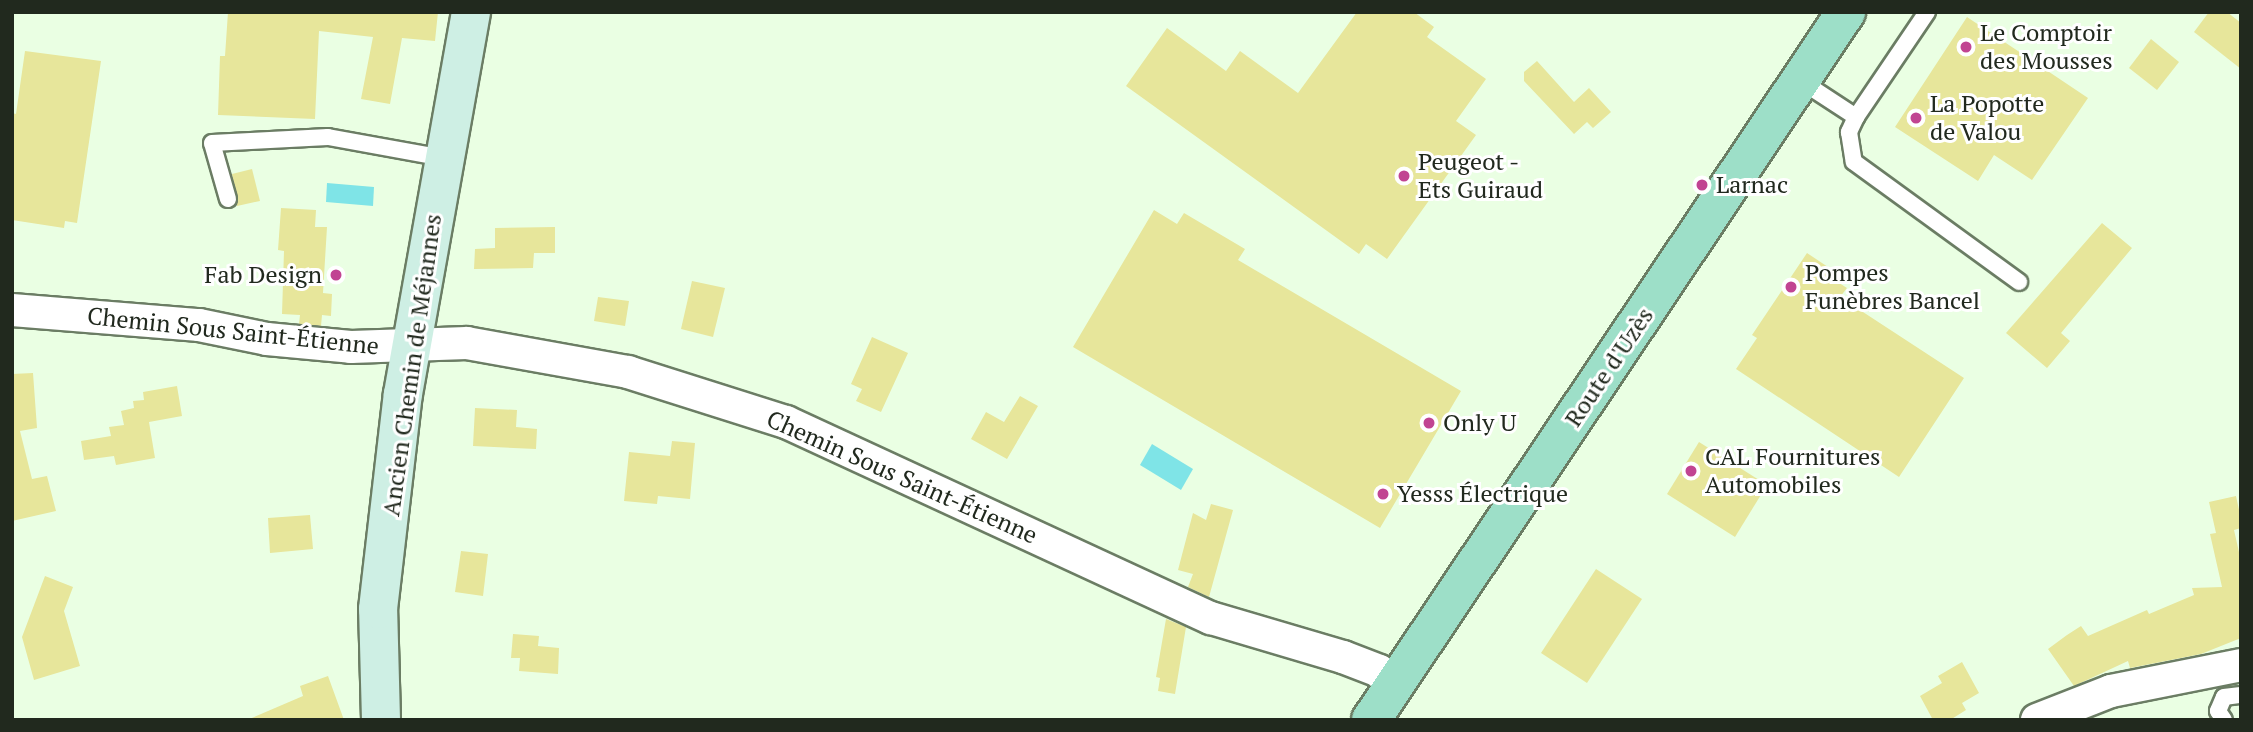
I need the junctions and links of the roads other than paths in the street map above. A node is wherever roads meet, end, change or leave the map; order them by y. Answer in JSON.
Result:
{"nodes":[{"id":1,"x":471,"y":12,"type":"edge"},
{"id":2,"x":1846,"y":12,"type":"edge"},
{"id":3,"x":1927,"y":12,"type":"edge"},
{"id":4,"x":1801,"y":81,"type":"junction"},
{"id":5,"x":1856,"y":117,"type":"junction"},
{"id":6,"x":443,"y":159,"type":"junction"},
{"id":7,"x":228,"y":199,"type":"dead end"},
{"id":8,"x":2019,"y":282,"type":"dead end"},
{"id":9,"x":12,"y":310,"type":"edge"},
{"id":10,"x":413,"y":346,"type":"junction"},
{"id":11,"x":2241,"y":665,"type":"edge"},
{"id":12,"x":1393,"y":687,"type":"junction"},
{"id":13,"x":2241,"y":695,"type":"edge"},
{"id":14,"x":381,"y":720,"type":"edge"},
{"id":15,"x":1371,"y":720,"type":"edge"},
{"id":16,"x":2037,"y":720,"type":"edge"},
{"id":17,"x":2224,"y":720,"type":"edge"}],
"edges":[{"from":1,"to":6,"type":"street","name":"Ancien Chemin de Méjannes"},
{"from":2,"to":4,"type":"main road","name":"Route d'Uzès"},
{"from":3,"to":5,"type":"lane"},
{"from":4,"to":5,"type":"lane"},
{"from":4,"to":12,"type":"main road","name":"Route d'Uzès"},
{"from":5,"to":8,"type":"lane"},
{"from":6,"to":7,"type":"lane"},
{"from":6,"to":10,"type":"street","name":"Ancien Chemin de Méjannes"},
{"from":9,"to":10,"type":"street","name":"Chemin Sous Saint-Étienne"},
{"from":10,"to":12,"type":"street","name":"Chemin Sous Saint-Étienne"},
{"from":10,"to":14,"type":"street","name":"Ancien Chemin de Méjannes"},
{"from":11,"to":16,"type":"street"},
{"from":12,"to":15,"type":"main road","name":"Route d'Uzès"},
{"from":13,"to":17,"type":"lane"}]}
